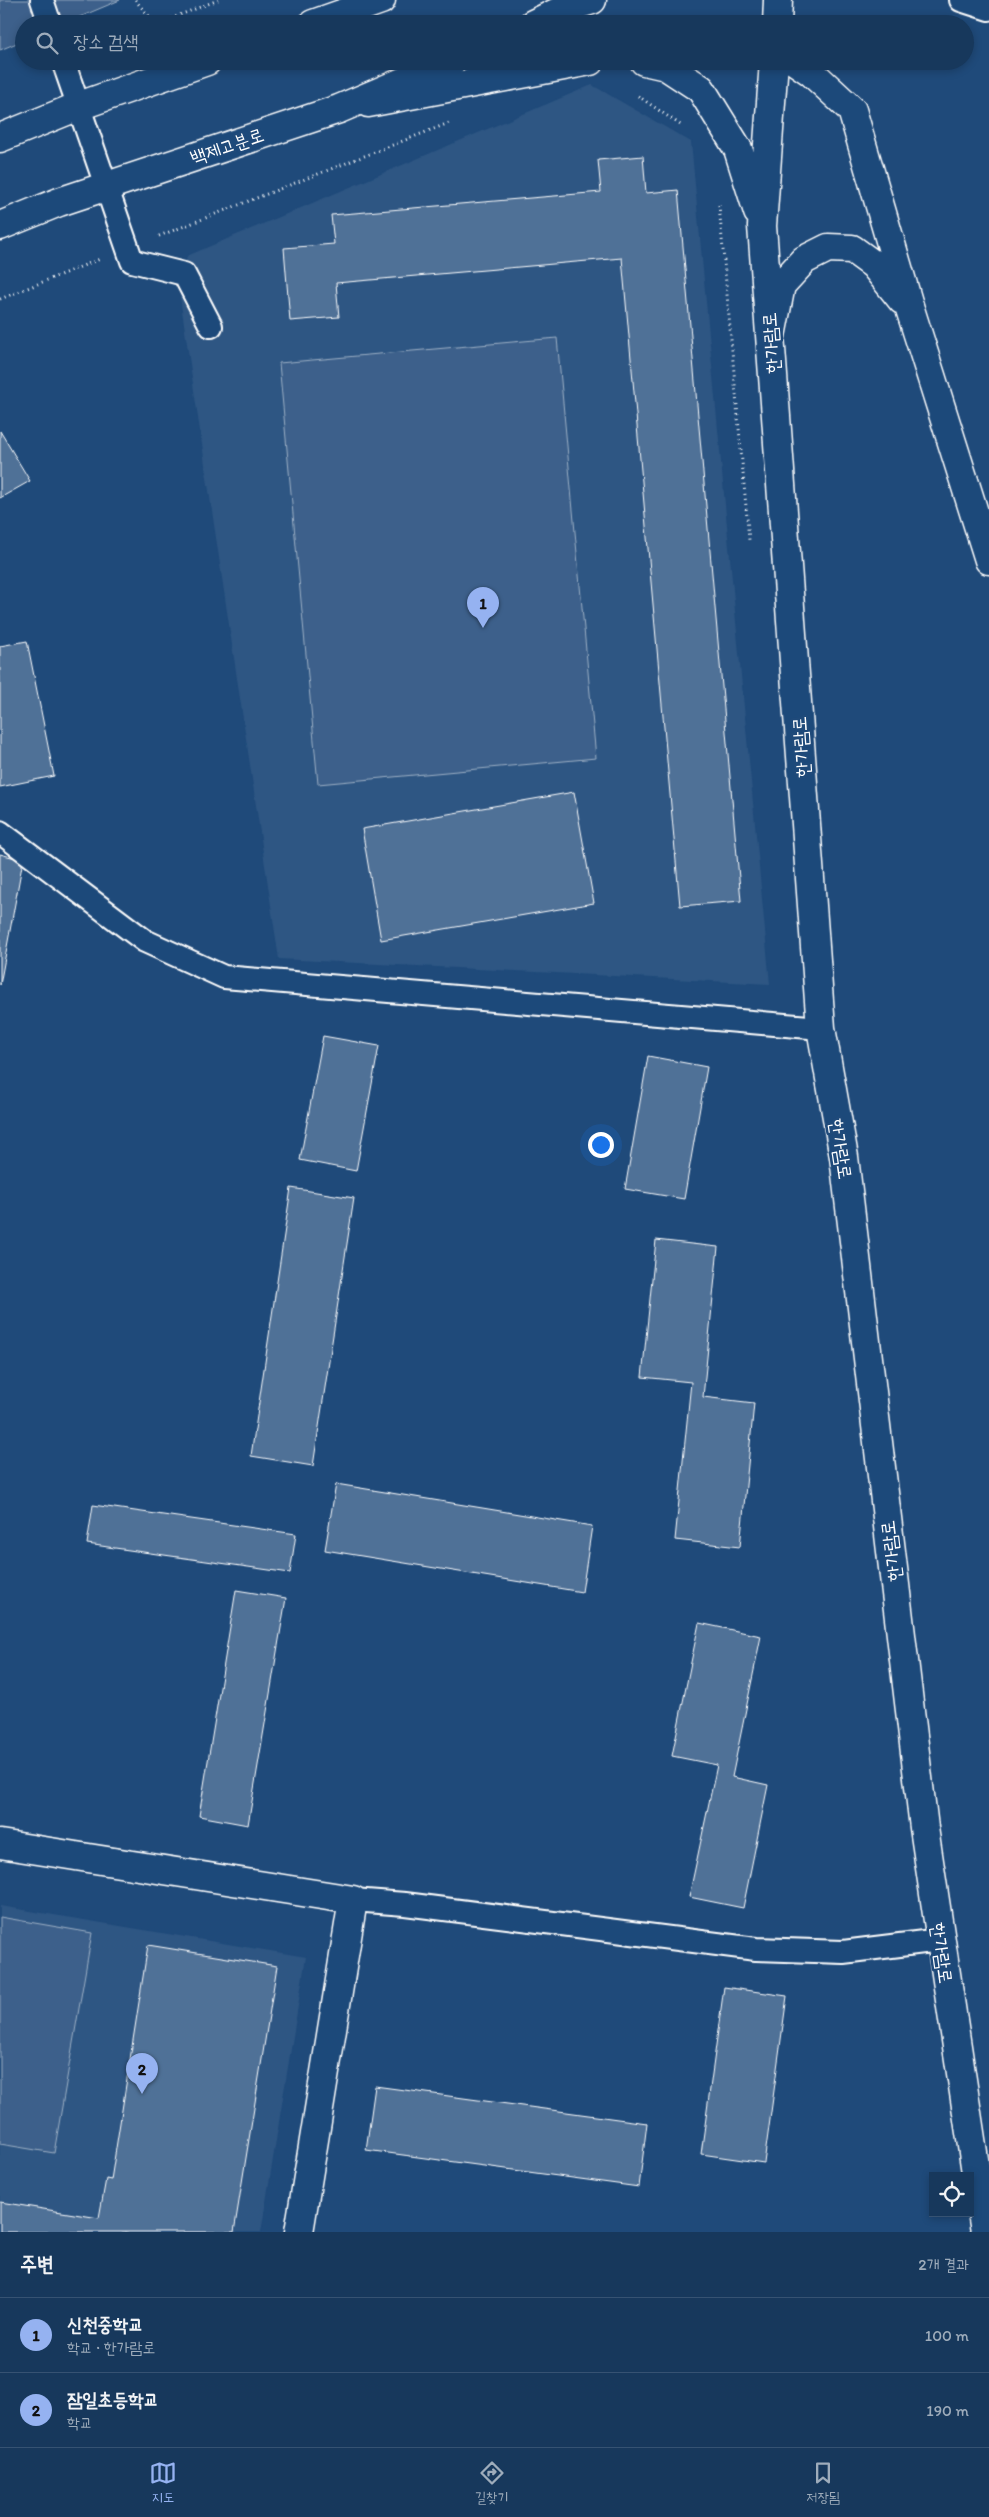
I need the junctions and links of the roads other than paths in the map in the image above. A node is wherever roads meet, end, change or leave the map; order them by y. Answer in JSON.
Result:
{"nodes":[{"id":1,"x":42,"y":0,"type":"edge"},
{"id":2,"x":381,"y":0,"type":"edge"},
{"id":3,"x":592,"y":0,"type":"edge"},
{"id":4,"x":778,"y":0,"type":"edge"},
{"id":5,"x":962,"y":0,"type":"edge"},
{"id":6,"x":989,"y":9,"type":"edge"},
{"id":7,"x":47,"y":15,"type":"edge"},
{"id":8,"x":338,"y":15,"type":"edge"},
{"id":9,"x":552,"y":15,"type":"edge"},
{"id":10,"x":777,"y":15,"type":"edge"},
{"id":11,"x":66,"y":70,"type":"edge"},
{"id":12,"x":181,"y":70,"type":"edge"},
{"id":13,"x":431,"y":70,"type":"edge"},
{"id":14,"x":543,"y":70,"type":"edge"},
{"id":15,"x":672,"y":70,"type":"edge"},
{"id":16,"x":773,"y":70,"type":"edge"},
{"id":17,"x":808,"y":70,"type":"edge"},
{"id":18,"x":79,"y":106,"type":"junction"},
{"id":19,"x":339,"y":109,"type":"junction"},
{"id":20,"x":0,"y":138,"type":"edge"},
{"id":21,"x":107,"y":187,"type":"junction"},
{"id":22,"x":0,"y":226,"type":"edge"},
{"id":23,"x":762,"y":226,"type":"junction"},
{"id":24,"x":910,"y":309,"type":"junction"},
{"id":25,"x":211,"y":326,"type":"dead end"},
{"id":26,"x":771,"y":336,"type":"junction"},
{"id":27,"x":989,"y":560,"type":"edge"},
{"id":28,"x":0,"y":832,"type":"edge"},
{"id":29,"x":821,"y":1028,"type":"junction"},
{"id":30,"x":0,"y":1844,"type":"edge"},
{"id":31,"x":353,"y":1900,"type":"junction"},
{"id":32,"x":940,"y":1940,"type":"junction"},
{"id":33,"x":299,"y":2232,"type":"edge"},
{"id":34,"x":985,"y":2232,"type":"edge"}],
"edges":[{"from":1,"to":7,"type":"lane"},
{"from":2,"to":8,"type":"main road"},
{"from":3,"to":9,"type":"main road"},
{"from":4,"to":10,"type":"main road"},
{"from":5,"to":6,"type":"lane"},
{"from":11,"to":18,"type":"lane"},
{"from":12,"to":18,"type":"main road"},
{"from":13,"to":19,"type":"main road","name":"백제고분로"},
{"from":14,"to":19,"type":"main road"},
{"from":15,"to":23,"type":"main road"},
{"from":16,"to":23,"type":"main road","name":"한가람로"},
{"from":17,"to":24,"type":"main road"},
{"from":18,"to":20,"type":"main road"},
{"from":18,"to":21,"type":"lane"},
{"from":19,"to":21,"type":"main road","name":"백제고분로"},
{"from":21,"to":22,"type":"main road","name":"백제고분로"},
{"from":21,"to":25,"type":"lane"},
{"from":23,"to":26,"type":"main road","name":"한가람로"},
{"from":24,"to":26,"type":"main road"},
{"from":24,"to":27,"type":"main road"},
{"from":26,"to":29,"type":"main road","name":"한가람로"},
{"from":28,"to":29,"type":"lane"},
{"from":29,"to":32,"type":"main road","name":"한가람로"},
{"from":30,"to":31,"type":"main road"},
{"from":31,"to":32,"type":"lane"},
{"from":31,"to":33,"type":"main road"},
{"from":32,"to":34,"type":"main road","name":"한가람로"}]}
